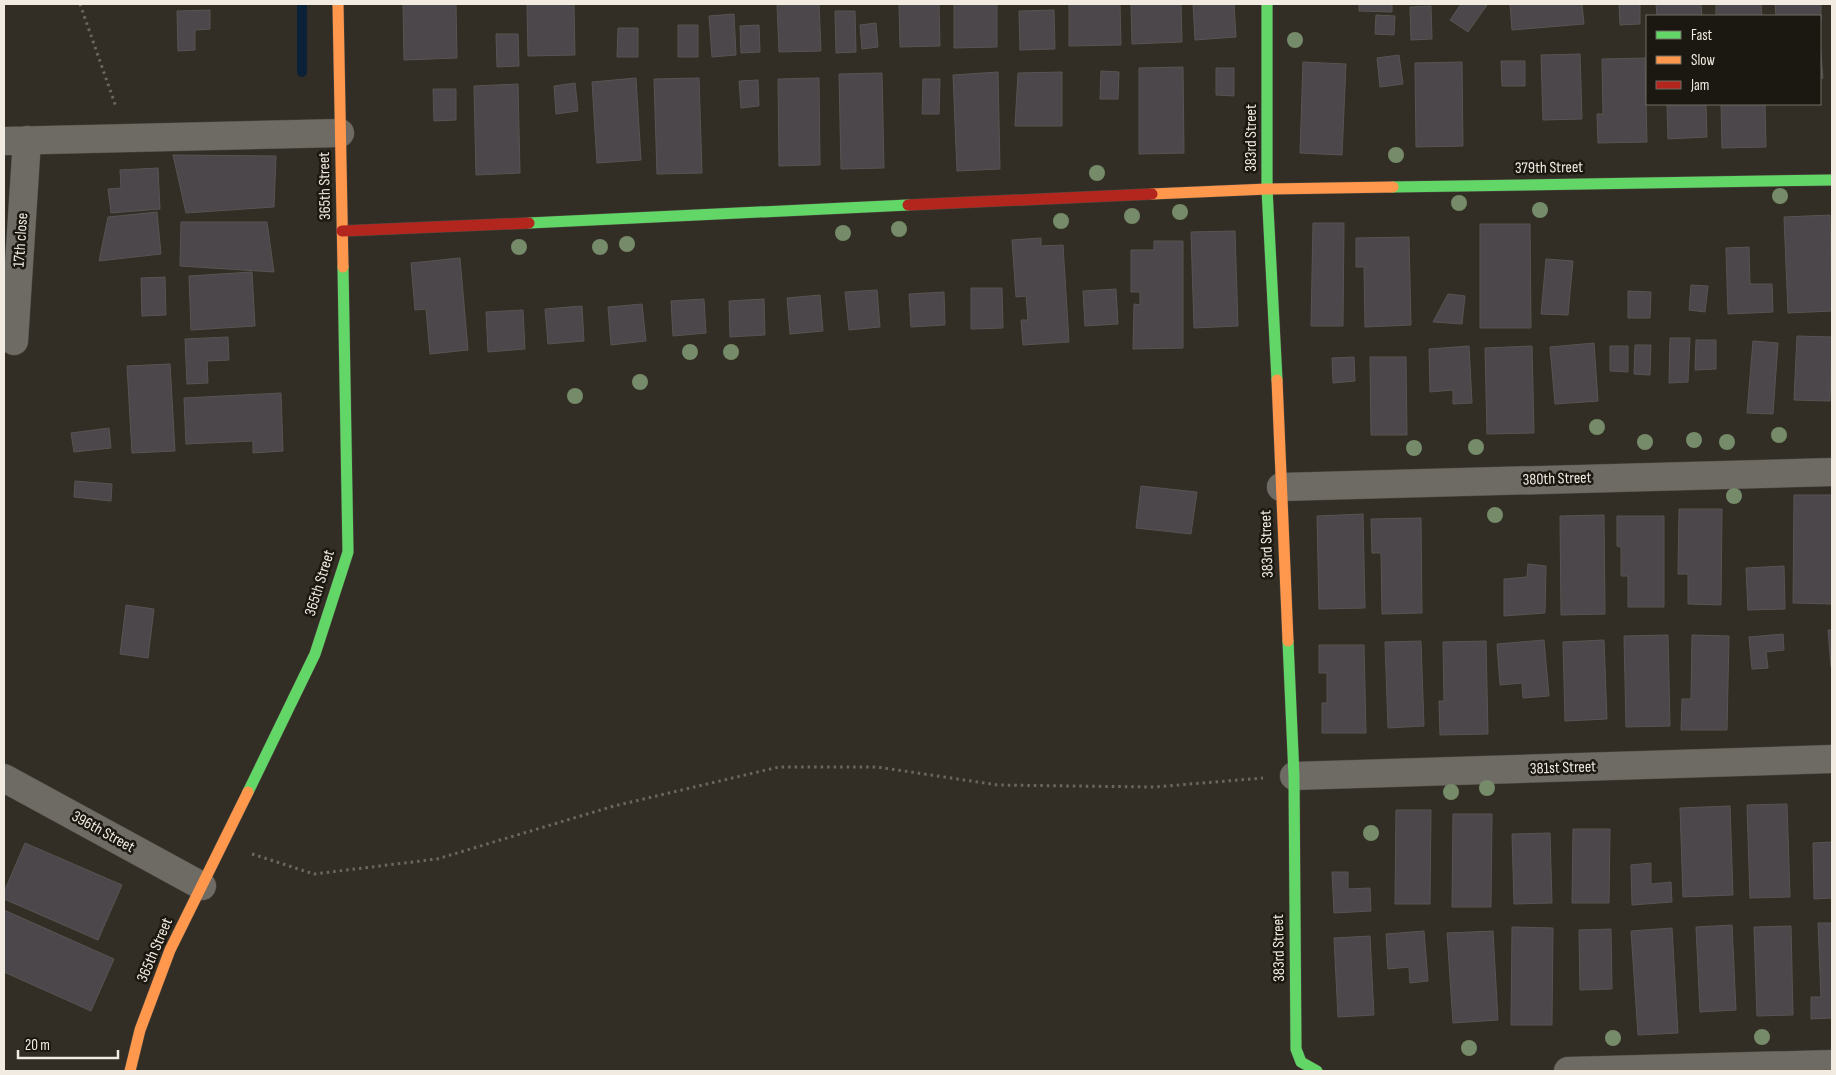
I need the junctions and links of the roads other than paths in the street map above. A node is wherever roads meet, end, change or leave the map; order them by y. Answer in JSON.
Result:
{"nodes":[{"id":1,"x":338,"y":4,"type":"edge"},
{"id":2,"x":1267,"y":4,"type":"edge"},
{"id":3,"x":340,"y":132,"type":"junction"},
{"id":4,"x":16,"y":141,"type":"edge"},
{"id":5,"x":1832,"y":180,"type":"edge"},
{"id":6,"x":1267,"y":189,"type":"junction"},
{"id":7,"x":342,"y":231,"type":"junction"},
{"id":8,"x":14,"y":341,"type":"dead end"},
{"id":9,"x":1832,"y":472,"type":"edge"},
{"id":10,"x":1281,"y":487,"type":"junction"},
{"id":11,"x":1832,"y":759,"type":"edge"},
{"id":12,"x":1294,"y":776,"type":"junction"},
{"id":13,"x":4,"y":778,"type":"edge"},
{"id":14,"x":202,"y":886,"type":"junction"},
{"id":15,"x":1832,"y":1064,"type":"edge"},
{"id":16,"x":1677,"y":1070,"type":"edge"},
{"id":17,"x":130,"y":1071,"type":"edge"},
{"id":18,"x":1317,"y":1071,"type":"edge"},
{"id":19,"x":1568,"y":1071,"type":"edge"}],
"edges":[{"from":1,"to":3,"type":"street","name":"365th Street"},
{"from":2,"to":6,"type":"street","name":"383rd Street"},
{"from":3,"to":4,"type":"street"},
{"from":3,"to":7,"type":"street","name":"365th Street"},
{"from":4,"to":8,"type":"street","name":"17th close"},
{"from":5,"to":6,"type":"street","name":"379th Street"},
{"from":6,"to":7,"type":"street","name":"379th Street"},
{"from":6,"to":10,"type":"street","name":"383rd Street"},
{"from":7,"to":14,"type":"street","name":"365th Street"},
{"from":9,"to":10,"type":"street","name":"380th Street"},
{"from":10,"to":12,"type":"street","name":"383rd Street"},
{"from":11,"to":12,"type":"street","name":"381st Street"},
{"from":12,"to":18,"type":"street","name":"383rd Street"},
{"from":13,"to":14,"type":"street","name":"396th Street"},
{"from":14,"to":17,"type":"street","name":"365th Street"},
{"from":15,"to":16,"type":"street"},
{"from":16,"to":19,"type":"street"}]}
